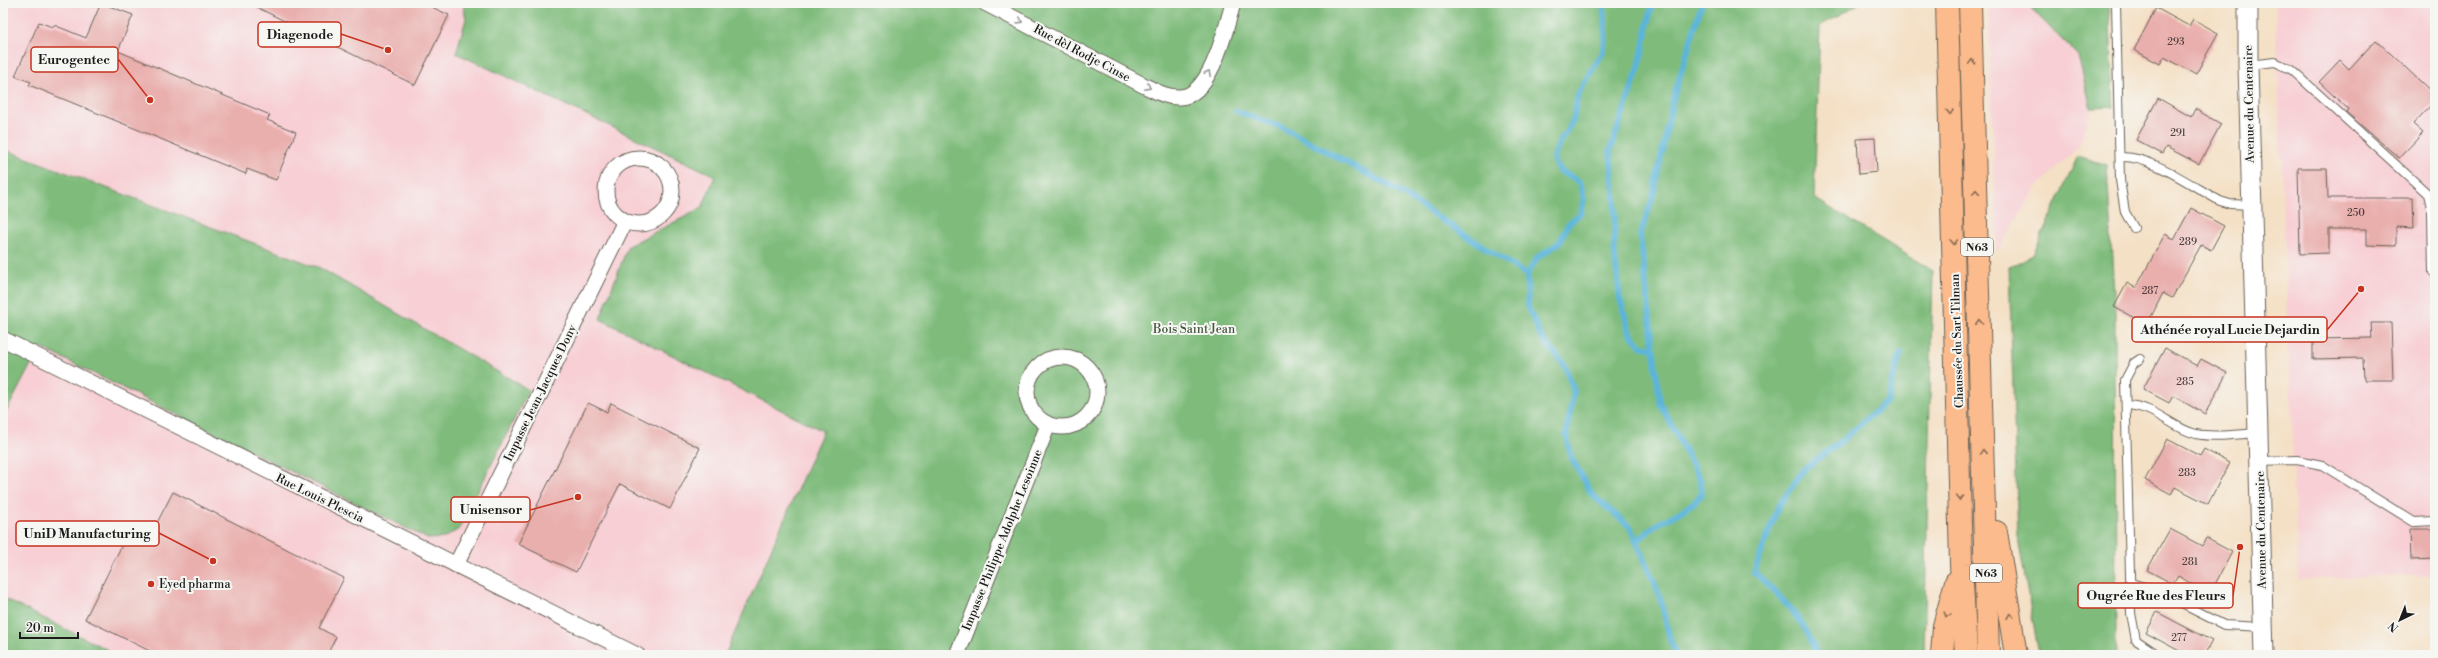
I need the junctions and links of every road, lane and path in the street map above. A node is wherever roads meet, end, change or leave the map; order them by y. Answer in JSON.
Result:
{"nodes":[{"id":1,"x":985,"y":3,"type":"edge"},
{"id":2,"x":1233,"y":3,"type":"edge"},
{"id":3,"x":1947,"y":3,"type":"edge"},
{"id":4,"x":1970,"y":3,"type":"edge"},
{"id":5,"x":2116,"y":3,"type":"edge"},
{"id":6,"x":2248,"y":3,"type":"edge"},
{"id":7,"x":2248,"y":65,"type":"junction"},
{"id":8,"x":2121,"y":157,"type":"junction"},
{"id":9,"x":2252,"y":205,"type":"junction"},
{"id":10,"x":625,"y":221,"type":"junction"},
{"id":11,"x":2134,"y":228,"type":"dead end"},
{"id":12,"x":2433,"y":272,"type":"dead end"},
{"id":13,"x":3,"y":339,"type":"edge"},
{"id":14,"x":2140,"y":359,"type":"dead end"},
{"id":15,"x":2126,"y":405,"type":"junction"},
{"id":16,"x":1048,"y":425,"type":"junction"},
{"id":17,"x":2258,"y":433,"type":"junction"},
{"id":18,"x":2259,"y":461,"type":"junction"},
{"id":19,"x":1984,"y":491,"type":"junction"},
{"id":20,"x":2435,"y":521,"type":"edge"},
{"id":21,"x":1961,"y":564,"type":"junction"},
{"id":22,"x":456,"y":565,"type":"junction"},
{"id":23,"x":2131,"y":583,"type":"junction"},
{"id":24,"x":2263,"y":627,"type":"junction"},
{"id":25,"x":637,"y":655,"type":"edge"},
{"id":26,"x":956,"y":655,"type":"edge"},
{"id":27,"x":1942,"y":655,"type":"edge"},
{"id":28,"x":1966,"y":655,"type":"edge"},
{"id":29,"x":1988,"y":655,"type":"edge"},
{"id":30,"x":2016,"y":655,"type":"edge"},
{"id":31,"x":2158,"y":655,"type":"edge"},
{"id":32,"x":2264,"y":655,"type":"edge"}],
"edges":[{"from":1,"to":2,"type":"street","name":"Rue dèl Rodje Cinse","one_way":true},
{"from":3,"to":21,"type":"highway","name":"Chaussée du Sart Tilman","number":"N63","one_way":true},
{"from":19,"to":4,"type":"highway","name":"Chaussée du Sart Tilman","number":"N63","one_way":true},
{"from":5,"to":8,"type":"lane"},
{"from":6,"to":7,"type":"street","name":"Avenue du Centenaire"},
{"from":7,"to":9,"type":"street","name":"Avenue du Centenaire"},
{"from":7,"to":12,"type":"lane"},
{"from":8,"to":9,"type":"lane"},
{"from":8,"to":11,"type":"lane"},
{"from":9,"to":17,"type":"street","name":"Avenue du Centenaire"},
{"from":10,"to":10,"type":"street"},
{"from":10,"to":22,"type":"street","name":"Impasse Jean-Jacques Dony"},
{"from":13,"to":22,"type":"street","name":"Rue Louis Plescia"},
{"from":14,"to":15,"type":"lane"},
{"from":15,"to":17,"type":"lane"},
{"from":15,"to":23,"type":"lane"},
{"from":16,"to":16,"type":"street"},
{"from":16,"to":26,"type":"street","name":"Impasse Philippe Adolphe Lesoinne"},
{"from":17,"to":18,"type":"street","name":"Avenue du Centenaire"},
{"from":18,"to":20,"type":"lane"},
{"from":18,"to":24,"type":"street","name":"Avenue du Centenaire"},
{"from":19,"to":29,"type":"highway","name":"Chaussée du Sart Tilman","number":"N63"},
{"from":30,"to":19,"type":"highway","one_way":true},
{"from":21,"to":27,"type":"highway","one_way":true},
{"from":21,"to":28,"type":"highway","name":"Chaussée du Sart Tilman","number":"N63"},
{"from":22,"to":25,"type":"street","name":"Rue Louis Plescia"},
{"from":23,"to":24,"type":"lane"},
{"from":23,"to":31,"type":"lane"},
{"from":24,"to":32,"type":"street","name":"Avenue du Centenaire"}]}
